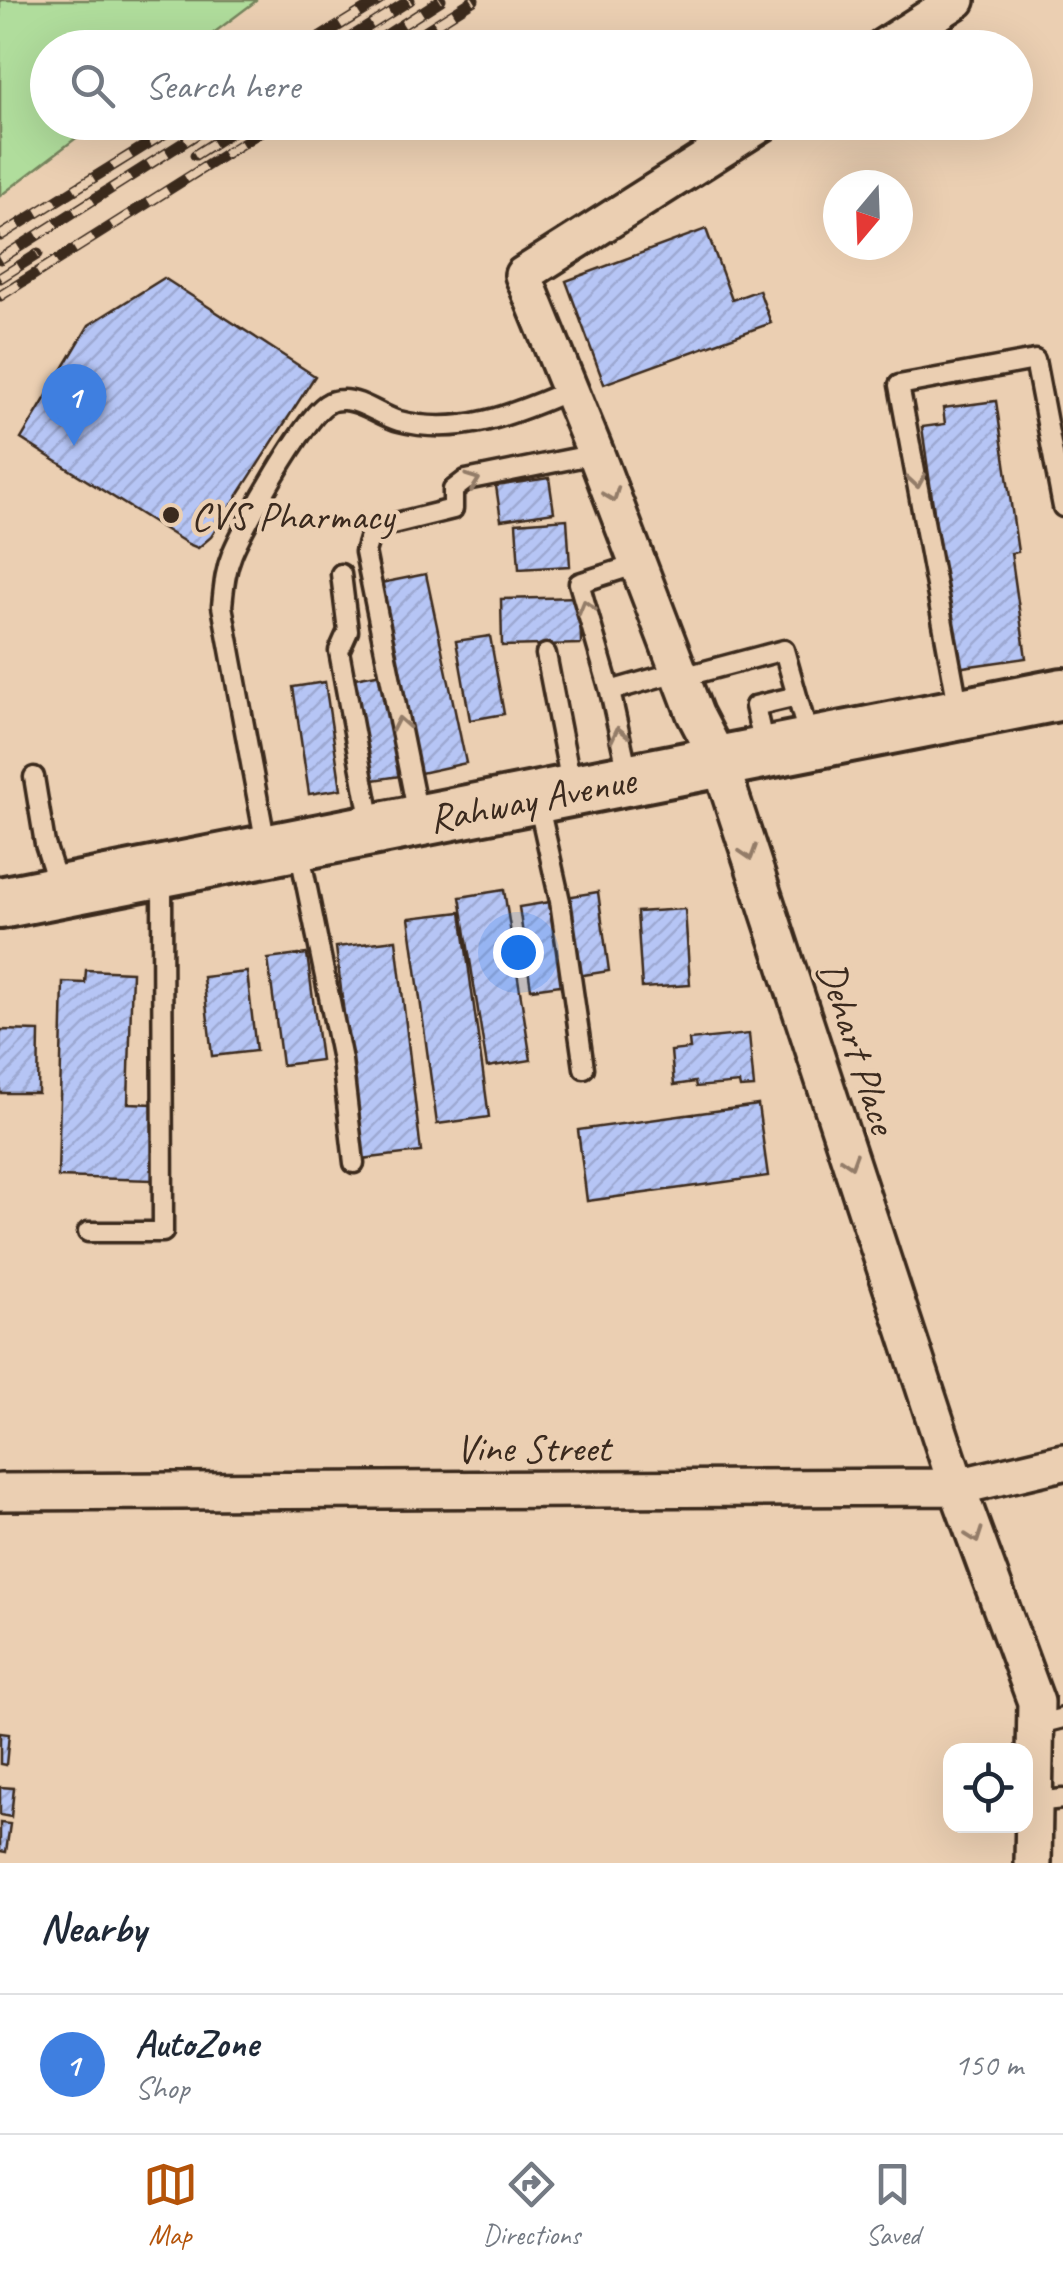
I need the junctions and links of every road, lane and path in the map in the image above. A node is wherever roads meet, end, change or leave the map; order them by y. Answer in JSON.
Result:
{"nodes":[{"id":1,"x":958,"y":0,"type":"edge"},
{"id":2,"x":910,"y":30,"type":"edge"},
{"id":3,"x":736,"y":140,"type":"edge"},
{"id":4,"x":570,"y":390,"type":"junction"},
{"id":5,"x":596,"y":454,"type":"junction"},
{"id":6,"x":1063,"y":506,"type":"edge"},
{"id":7,"x":638,"y":564,"type":"junction"},
{"id":8,"x":342,"y":574,"type":"dead end"},
{"id":9,"x":546,"y":654,"type":"dead end"},
{"id":10,"x":681,"y":674,"type":"junction"},
{"id":11,"x":610,"y":691,"type":"junction"},
{"id":12,"x":1062,"y":700,"type":"edge"},
{"id":13,"x":960,"y":714,"type":"junction"},
{"id":14,"x":773,"y":737,"type":"junction"},
{"id":15,"x":34,"y":776,"type":"dead end"},
{"id":16,"x":629,"y":778,"type":"junction"},
{"id":17,"x":554,"y":793,"type":"junction"},
{"id":18,"x":396,"y":825,"type":"junction"},
{"id":19,"x":282,"y":847,"type":"junction"},
{"id":20,"x":162,"y":871,"type":"junction"},
{"id":21,"x":60,"y":891,"type":"junction"},
{"id":22,"x":0,"y":903,"type":"edge"},
{"id":23,"x":584,"y":1068,"type":"dead end"},
{"id":24,"x":354,"y":1163,"type":"dead end"},
{"id":25,"x":88,"y":1232,"type":"dead end"},
{"id":26,"x":1063,"y":1462,"type":"edge"},
{"id":27,"x":957,"y":1487,"type":"junction"},
{"id":28,"x":0,"y":1492,"type":"edge"},
{"id":29,"x":1049,"y":1721,"type":"edge"},
{"id":30,"x":1049,"y":1801,"type":"edge"},
{"id":31,"x":1033,"y":1863,"type":"edge"}],
"edges":[{"from":1,"to":2,"type":"street"},
{"from":3,"to":4,"type":"street","name":"Dehart Place"},
{"from":4,"to":5,"type":"street","name":"Dehart Place"},
{"from":4,"to":19,"type":"lane"},
{"from":5,"to":7,"type":"street","name":"Dehart Place","one_way":true},
{"from":18,"to":5,"type":"lane","one_way":true},
{"from":6,"to":13,"type":"lane","one_way":true},
{"from":7,"to":10,"type":"street","name":"Dehart Place"},
{"from":11,"to":7,"type":"lane","one_way":true},
{"from":8,"to":18,"type":"lane"},
{"from":9,"to":17,"type":"lane"},
{"from":10,"to":11,"type":"lane"},
{"from":10,"to":14,"type":"street","name":"Dehart Place"},
{"from":10,"to":14,"type":"lane"},
{"from":16,"to":11,"type":"lane","one_way":true},
{"from":12,"to":13,"type":"main road","name":"Rahway Avenue"},
{"from":13,"to":14,"type":"main road","name":"Rahway Avenue"},
{"from":14,"to":16,"type":"main road","name":"Rahway Avenue"},
{"from":14,"to":27,"type":"street","name":"Dehart Place","one_way":true},
{"from":15,"to":21,"type":"lane"},
{"from":16,"to":17,"type":"main road","name":"Rahway Avenue"},
{"from":17,"to":18,"type":"main road","name":"Rahway Avenue"},
{"from":17,"to":23,"type":"lane"},
{"from":18,"to":19,"type":"main road","name":"Rahway Avenue"},
{"from":19,"to":20,"type":"main road","name":"Rahway Avenue"},
{"from":19,"to":24,"type":"lane"},
{"from":20,"to":21,"type":"main road","name":"Rahway Avenue"},
{"from":20,"to":25,"type":"lane"},
{"from":21,"to":22,"type":"main road","name":"Rahway Avenue"},
{"from":26,"to":27,"type":"street","name":"Vine Street"},
{"from":27,"to":28,"type":"street","name":"Vine Street"},
{"from":27,"to":29,"type":"street","name":"Dehart Place","one_way":true},
{"from":29,"to":30,"type":"street","name":"Dehart Place"},
{"from":30,"to":31,"type":"street","name":"Dehart Place"}]}
